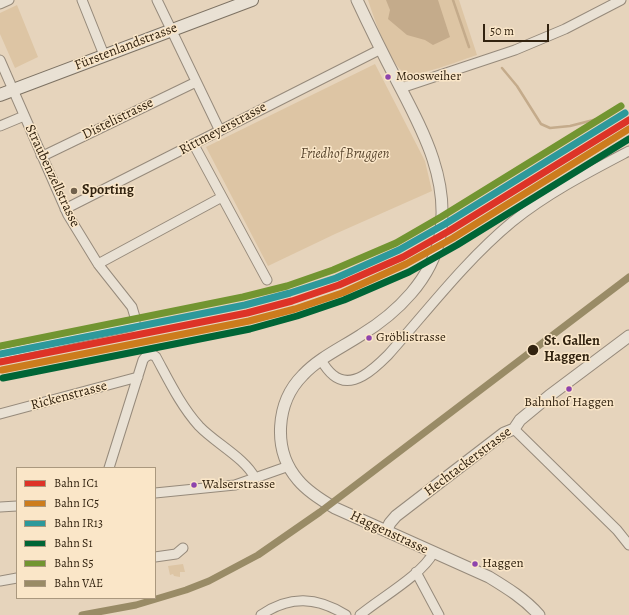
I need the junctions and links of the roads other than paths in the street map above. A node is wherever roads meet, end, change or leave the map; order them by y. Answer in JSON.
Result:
{"nodes":[{"id":1,"x":8,"y":0,"type":"edge"},
{"id":2,"x":82,"y":0,"type":"edge"},
{"id":3,"x":157,"y":0,"type":"edge"},
{"id":4,"x":252,"y":0,"type":"edge"},
{"id":5,"x":357,"y":0,"type":"edge"},
{"id":6,"x":621,"y":0,"type":"edge"},
{"id":7,"x":0,"y":4,"type":"edge"},
{"id":8,"x":171,"y":30,"type":"junction"},
{"id":9,"x":381,"y":49,"type":"junction"},
{"id":10,"x":104,"y":55,"type":"junction"},
{"id":11,"x":0,"y":60,"type":"edge"},
{"id":12,"x":196,"y":82,"type":"junction"},
{"id":13,"x":401,"y":88,"type":"junction"},
{"id":14,"x":13,"y":90,"type":"junction"},
{"id":15,"x":0,"y":95,"type":"edge"},
{"id":16,"x":24,"y":116,"type":"junction"},
{"id":17,"x":0,"y":126,"type":"edge"},
{"id":18,"x":220,"y":131,"type":"junction"},
{"id":19,"x":194,"y":145,"type":"junction"},
{"id":20,"x":629,"y":151,"type":"edge"},
{"id":21,"x":41,"y":155,"type":"junction"},
{"id":22,"x":222,"y":197,"type":"junction"},
{"id":23,"x":65,"y":209,"type":"junction"},
{"id":24,"x":98,"y":264,"type":"junction"},
{"id":25,"x":267,"y":280,"type":"dead end"},
{"id":26,"x":629,"y":336,"type":"edge"},
{"id":27,"x":0,"y":354,"type":"edge"},
{"id":28,"x":321,"y":360,"type":"junction"},
{"id":29,"x":138,"y":377,"type":"junction"},
{"id":30,"x":0,"y":414,"type":"edge"},
{"id":31,"x":514,"y":429,"type":"junction"},
{"id":32,"x":289,"y":466,"type":"junction"},
{"id":33,"x":109,"y":467,"type":"edge"},
{"id":34,"x":255,"y":478,"type":"junction"},
{"id":35,"x":156,"y":494,"type":"edge"},
{"id":36,"x":16,"y":506,"type":"edge"},
{"id":37,"x":0,"y":508,"type":"edge"},
{"id":38,"x":386,"y":531,"type":"junction"},
{"id":39,"x":629,"y":544,"type":"edge"},
{"id":40,"x":183,"y":548,"type":"dead end"},
{"id":41,"x":432,"y":553,"type":"junction"},
{"id":42,"x":156,"y":557,"type":"edge"},
{"id":43,"x":416,"y":572,"type":"junction"},
{"id":44,"x":16,"y":578,"type":"edge"},
{"id":45,"x":0,"y":581,"type":"edge"},
{"id":46,"x":261,"y":615,"type":"edge"},
{"id":47,"x":346,"y":615,"type":"edge"},
{"id":48,"x":360,"y":615,"type":"edge"},
{"id":49,"x":440,"y":615,"type":"edge"},
{"id":50,"x":539,"y":615,"type":"edge"}],
"edges":[{"from":1,"to":7,"type":"street"},
{"from":2,"to":10,"type":"street"},
{"from":3,"to":8,"type":"street"},
{"from":4,"to":8,"type":"main road","name":"Fürstenlandstrasse"},
{"from":5,"to":9,"type":"street","name":"Haggenstrasse"},
{"from":6,"to":13,"type":"street"},
{"from":8,"to":10,"type":"main road","name":"Fürstenlandstrasse"},
{"from":8,"to":12,"type":"street"},
{"from":9,"to":13,"type":"street","name":"Haggenstrasse"},
{"from":9,"to":18,"type":"street","name":"Rittmeyerstrasse"},
{"from":10,"to":14,"type":"main road","name":"Fürstenlandstrasse"},
{"from":11,"to":14,"type":"street","name":"Straubenzellstrasse"},
{"from":12,"to":18,"type":"street"},
{"from":12,"to":21,"type":"street","name":"Distelistrasse"},
{"from":13,"to":28,"type":"street","name":"Haggenstrasse"},
{"from":14,"to":15,"type":"main road","name":"Fürstenlandstrasse"},
{"from":14,"to":16,"type":"street","name":"Straubenzellstrasse"},
{"from":16,"to":17,"type":"street"},
{"from":16,"to":21,"type":"street","name":"Straubenzellstrasse"},
{"from":18,"to":19,"type":"street","name":"Rittmeyerstrasse"},
{"from":19,"to":22,"type":"street"},
{"from":19,"to":23,"type":"street","name":"Rittmeyerstrasse"},
{"from":20,"to":28,"type":"street"},
{"from":21,"to":23,"type":"street","name":"Straubenzellstrasse"},
{"from":22,"to":24,"type":"street"},
{"from":22,"to":25,"type":"street"},
{"from":23,"to":24,"type":"street","name":"Straubenzellstrasse"},
{"from":24,"to":27,"type":"street","name":"Straubenzellstrasse"},
{"from":26,"to":31,"type":"street","name":"Hechtackerstrasse"},
{"from":28,"to":32,"type":"street","name":"Haggenstrasse"},
{"from":29,"to":30,"type":"street","name":"Rickenstrasse"},
{"from":29,"to":33,"type":"street"},
{"from":29,"to":34,"type":"street"},
{"from":31,"to":38,"type":"street","name":"Hechtackerstrasse"},
{"from":31,"to":39,"type":"street"},
{"from":32,"to":34,"type":"street"},
{"from":32,"to":38,"type":"street","name":"Haggenstrasse"},
{"from":34,"to":35,"type":"street"},
{"from":36,"to":37,"type":"street"},
{"from":38,"to":41,"type":"street","name":"Haggenstrasse"},
{"from":40,"to":42,"type":"street"},
{"from":41,"to":43,"type":"street"},
{"from":41,"to":50,"type":"street","name":"Haggenstrasse"},
{"from":43,"to":48,"type":"street"},
{"from":43,"to":49,"type":"street"},
{"from":44,"to":45,"type":"street"},
{"from":46,"to":47,"type":"street"}]}
